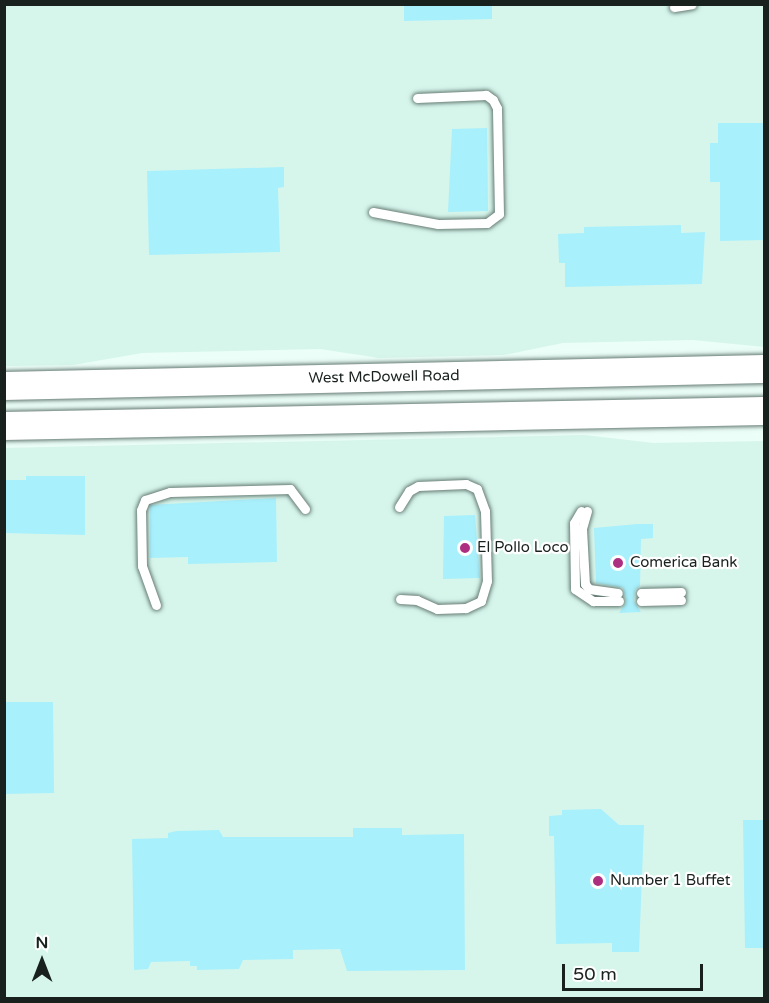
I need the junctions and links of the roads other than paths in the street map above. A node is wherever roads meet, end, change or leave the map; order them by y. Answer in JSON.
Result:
{"nodes":[{"id":1,"x":692,"y":4,"type":"edge"},
{"id":2,"x":674,"y":7,"type":"dead end"},
{"id":3,"x":417,"y":98,"type":"dead end"},
{"id":4,"x":374,"y":212,"type":"dead end"},
{"id":5,"x":765,"y":369,"type":"edge"},
{"id":6,"x":379,"y":378,"type":"junction"},
{"id":7,"x":107,"y":384,"type":"junction"},
{"id":8,"x":4,"y":386,"type":"edge"},
{"id":9,"x":4,"y":407,"type":"edge"},
{"id":10,"x":765,"y":411,"type":"edge"},
{"id":11,"x":112,"y":424,"type":"junction"},
{"id":12,"x":4,"y":426,"type":"edge"},
{"id":13,"x":399,"y":507,"type":"dead end"},
{"id":14,"x":305,"y":509,"type":"dead end"},
{"id":15,"x":584,"y":511,"type":"dead end"},
{"id":16,"x":681,"y":596,"type":"dead end"},
{"id":17,"x":619,"y":597,"type":"dead end"},
{"id":18,"x":641,"y":597,"type":"dead end"},
{"id":19,"x":400,"y":599,"type":"dead end"},
{"id":20,"x":156,"y":605,"type":"dead end"}],
"edges":[{"from":1,"to":2,"type":"lane"},
{"from":3,"to":4,"type":"lane"},
{"from":5,"to":6,"type":"main road","name":"West McDowell Road"},
{"from":6,"to":7,"type":"main road","name":"West McDowell Road"},
{"from":6,"to":11,"type":"main road"},
{"from":7,"to":8,"type":"main road","name":"West McDowell Road"},
{"from":7,"to":9,"type":"main road"},
{"from":10,"to":11,"type":"main road"},
{"from":11,"to":12,"type":"main road"},
{"from":13,"to":19,"type":"lane"},
{"from":14,"to":20,"type":"lane"},
{"from":15,"to":17,"type":"lane"},
{"from":16,"to":18,"type":"lane"}]}
